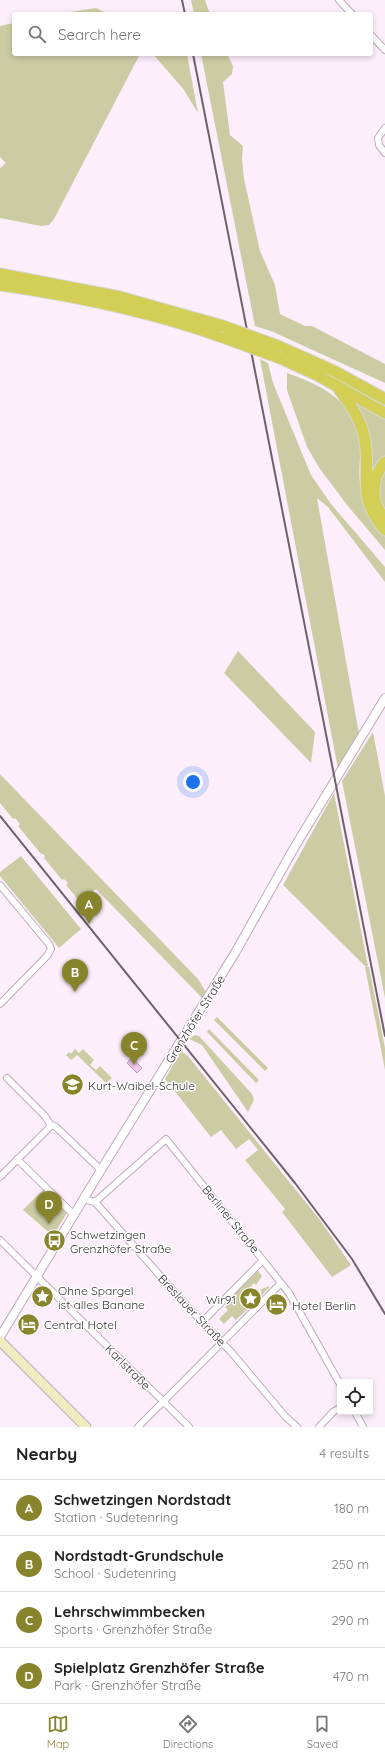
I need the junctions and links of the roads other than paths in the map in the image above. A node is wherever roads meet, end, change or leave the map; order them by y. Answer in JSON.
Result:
{"nodes":[{"id":1,"x":339,"y":0,"type":"edge"},
{"id":2,"x":350,"y":12,"type":"edge"},
{"id":3,"x":373,"y":37,"type":"edge"},
{"id":4,"x":385,"y":50,"type":"edge"},
{"id":5,"x":385,"y":128,"type":"edge"},
{"id":6,"x":385,"y":153,"type":"edge"},
{"id":7,"x":0,"y":274,"type":"edge"},
{"id":8,"x":0,"y":285,"type":"edge"},
{"id":9,"x":336,"y":385,"type":"junction"},
{"id":10,"x":366,"y":388,"type":"junction"},
{"id":11,"x":385,"y":394,"type":"edge"},
{"id":12,"x":385,"y":399,"type":"edge"},
{"id":13,"x":385,"y":413,"type":"edge"},
{"id":14,"x":385,"y":462,"type":"edge"},
{"id":15,"x":385,"y":518,"type":"edge"},
{"id":16,"x":385,"y":530,"type":"edge"},
{"id":17,"x":385,"y":698,"type":"edge"},
{"id":18,"x":0,"y":885,"type":"edge"},
{"id":19,"x":0,"y":1004,"type":"edge"},
{"id":20,"x":6,"y":1078,"type":"dead end"},
{"id":21,"x":49,"y":1122,"type":"junction"},
{"id":22,"x":17,"y":1159,"type":"junction"},
{"id":23,"x":101,"y":1170,"type":"junction"},
{"id":24,"x":0,"y":1177,"type":"edge"},
{"id":25,"x":83,"y":1199,"type":"junction"},
{"id":26,"x":95,"y":1202,"type":"junction"},
{"id":27,"x":74,"y":1215,"type":"junction"},
{"id":28,"x":0,"y":1240,"type":"edge"},
{"id":29,"x":263,"y":1260,"type":"junction"},
{"id":30,"x":37,"y":1277,"type":"junction"},
{"id":31,"x":281,"y":1283,"type":"junction"},
{"id":32,"x":202,"y":1322,"type":"junction"},
{"id":33,"x":0,"y":1337,"type":"edge"},
{"id":34,"x":0,"y":1340,"type":"edge"},
{"id":35,"x":222,"y":1343,"type":"junction"},
{"id":36,"x":337,"y":1379,"type":"edge"},
{"id":37,"x":163,"y":1402,"type":"junction"},
{"id":38,"x":337,"y":1410,"type":"edge"},
{"id":39,"x":357,"y":1415,"type":"edge"},
{"id":40,"x":86,"y":1427,"type":"edge"},
{"id":41,"x":138,"y":1427,"type":"edge"},
{"id":42,"x":189,"y":1427,"type":"edge"},
{"id":43,"x":297,"y":1427,"type":"edge"},
{"id":44,"x":319,"y":1427,"type":"edge"},
{"id":45,"x":363,"y":1427,"type":"edge"}],
"edges":[{"from":1,"to":2,"type":"street"},
{"from":3,"to":4,"type":"street"},
{"from":5,"to":6,"type":"street"},
{"from":7,"to":10,"type":"highway","bridge":true},
{"from":8,"to":9,"type":"highway","bridge":true},
{"from":9,"to":13,"type":"highway"},
{"from":9,"to":16,"type":"highway"},
{"from":10,"to":11,"type":"highway"},
{"from":10,"to":12,"type":"highway"},
{"from":14,"to":15,"type":"highway"},
{"from":17,"to":23,"type":"street","name":"Grenzhöfer Straße"},
{"from":18,"to":19,"type":"street"},
{"from":20,"to":21,"type":"street"},
{"from":21,"to":22,"type":"street"},
{"from":21,"to":23,"type":"street"},
{"from":22,"to":24,"type":"street"},
{"from":22,"to":27,"type":"street"},
{"from":23,"to":25,"type":"street","name":"Grenzhöfer Straße"},
{"from":25,"to":26,"type":"street"},
{"from":25,"to":27,"type":"street","name":"Grenzhöfer Straße"},
{"from":26,"to":29,"type":"street","name":"Berliner Straße"},
{"from":26,"to":32,"type":"street","name":"Breslauer Straße"},
{"from":27,"to":30,"type":"street","name":"Grenzhöfer Straße"},
{"from":28,"to":30,"type":"street","name":"Karlstraße"},
{"from":29,"to":31,"type":"street","name":"Berliner Straße"},
{"from":29,"to":32,"type":"street"},
{"from":30,"to":33,"type":"street","name":"Grenzhöfer Straße"},
{"from":30,"to":37,"type":"street","name":"Karlstraße"},
{"from":31,"to":35,"type":"street"},
{"from":31,"to":36,"type":"street","name":"Berliner Straße"},
{"from":32,"to":35,"type":"street","name":"Breslauer Straße"},
{"from":34,"to":40,"type":"main road"},
{"from":35,"to":37,"type":"street"},
{"from":35,"to":43,"type":"street","name":"Breslauer Straße"},
{"from":37,"to":41,"type":"street"},
{"from":37,"to":42,"type":"street","name":"Karlstraße"},
{"from":38,"to":44,"type":"street"},
{"from":39,"to":45,"type":"street"}]}
